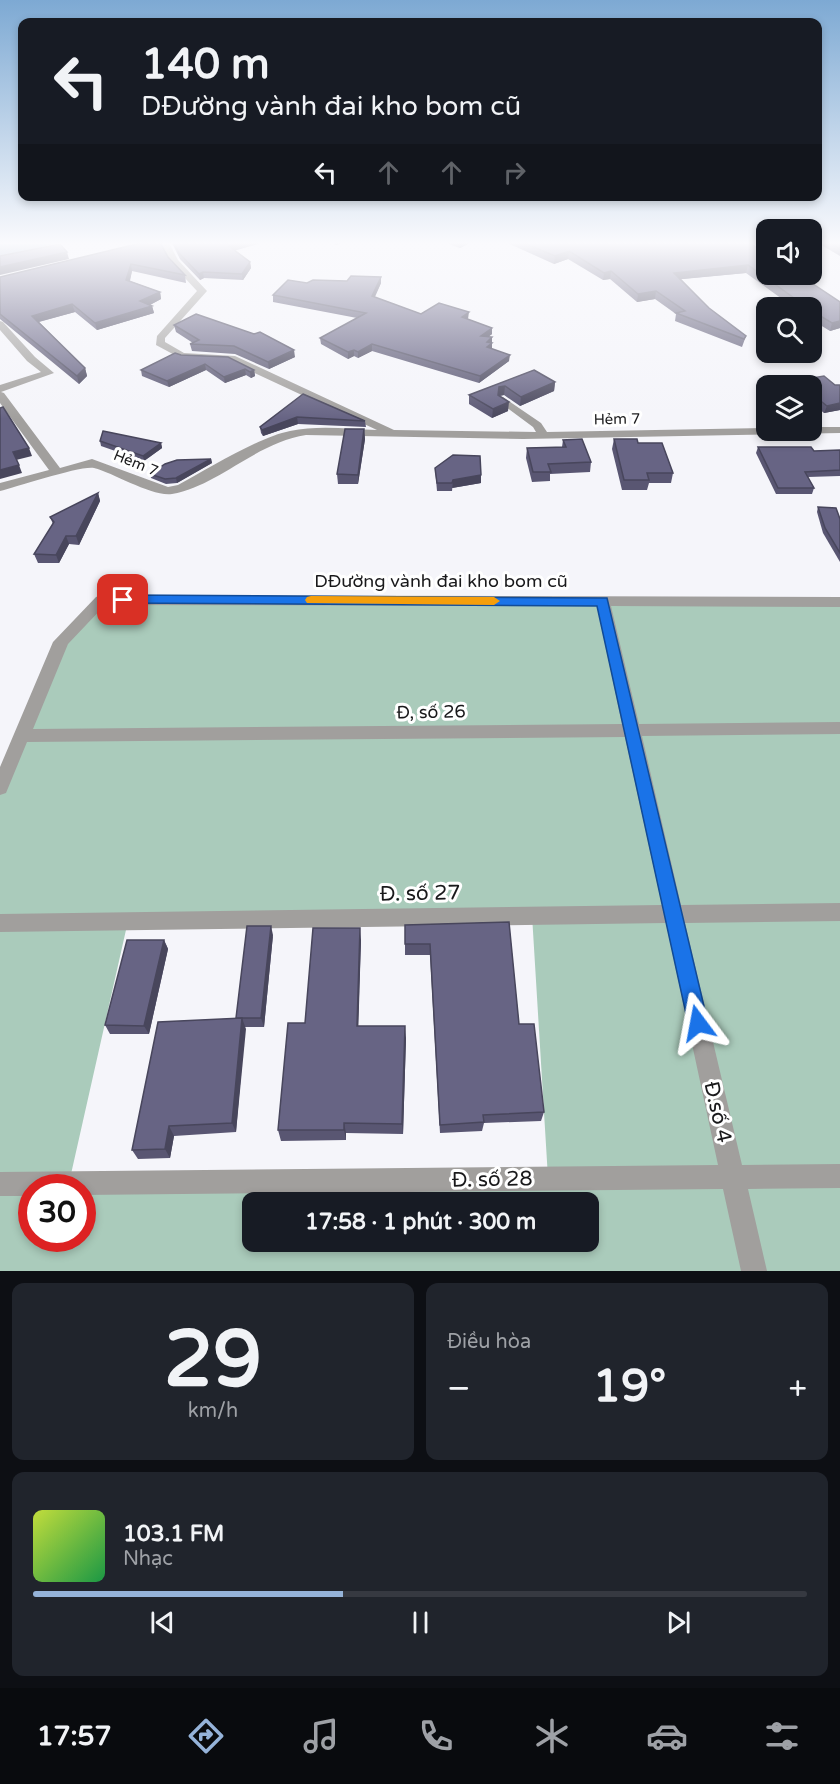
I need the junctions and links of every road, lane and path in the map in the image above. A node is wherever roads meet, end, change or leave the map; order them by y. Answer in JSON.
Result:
{"nodes":[{"id":1,"x":194,"y":300,"type":"edge"},
{"id":2,"x":0,"y":324,"type":"edge"},
{"id":3,"x":0,"y":389,"type":"edge"},
{"id":4,"x":0,"y":395,"type":"edge"},
{"id":5,"x":503,"y":400,"type":"edge"},
{"id":6,"x":840,"y":430,"type":"edge"},
{"id":7,"x":395,"y":434,"type":"junction"},
{"id":8,"x":542,"y":435,"type":"junction"},
{"id":9,"x":56,"y":471,"type":"junction"},
{"id":10,"x":0,"y":487,"type":"edge"},
{"id":11,"x":299,"y":600,"type":"junction"},
{"id":12,"x":603,"y":602,"type":"junction"},
{"id":13,"x":840,"y":602,"type":"edge"},
{"id":14,"x":840,"y":728,"type":"edge"},
{"id":15,"x":632,"y":730,"type":"junction"},
{"id":16,"x":22,"y":736,"type":"junction"},
{"id":17,"x":0,"y":788,"type":"edge"},
{"id":18,"x":840,"y":912,"type":"edge"},
{"id":19,"x":673,"y":913,"type":"junction"},
{"id":20,"x":0,"y":923,"type":"edge"},
{"id":21,"x":840,"y":1176,"type":"edge"},
{"id":22,"x":733,"y":1177,"type":"junction"},
{"id":23,"x":0,"y":1184,"type":"edge"},
{"id":24,"x":754,"y":1271,"type":"edge"}],
"edges":[{"from":1,"to":7,"type":"street","name":"Hẻm 7"},
{"from":2,"to":3,"type":"street"},
{"from":4,"to":9,"type":"street"},
{"from":5,"to":8,"type":"street"},
{"from":6,"to":8,"type":"street","name":"Hẻm 7"},
{"from":7,"to":8,"type":"street","name":"Hẻm 7"},
{"from":7,"to":9,"type":"street","name":"Hẻm 7"},
{"from":9,"to":10,"type":"street","name":"Hẻm 7"},
{"from":11,"to":12,"type":"street","name":"DĐường vành đai kho bom cũ"},
{"from":11,"to":13,"type":"street"},
{"from":11,"to":16,"type":"street","name":"DĐường vành đai kho bom cũ"},
{"from":12,"to":13,"type":"street","name":"DĐường vành đai kho bom cũ"},
{"from":12,"to":15,"type":"street","name":"Đ.số 4"},
{"from":14,"to":15,"type":"street","name":"Đ, số 26"},
{"from":15,"to":16,"type":"street","name":"Đ, số 26"},
{"from":15,"to":19,"type":"street","name":"Đ.số 4"},
{"from":16,"to":17,"type":"street"},
{"from":18,"to":19,"type":"street","name":"Đ. số 27"},
{"from":19,"to":20,"type":"street","name":"Đ. số 27"},
{"from":19,"to":22,"type":"street","name":"Đ.số 4"},
{"from":21,"to":22,"type":"street","name":"Đ. số 28"},
{"from":22,"to":23,"type":"street","name":"Đ. số 28"},
{"from":22,"to":24,"type":"street","name":"Đ.số 4"}]}
